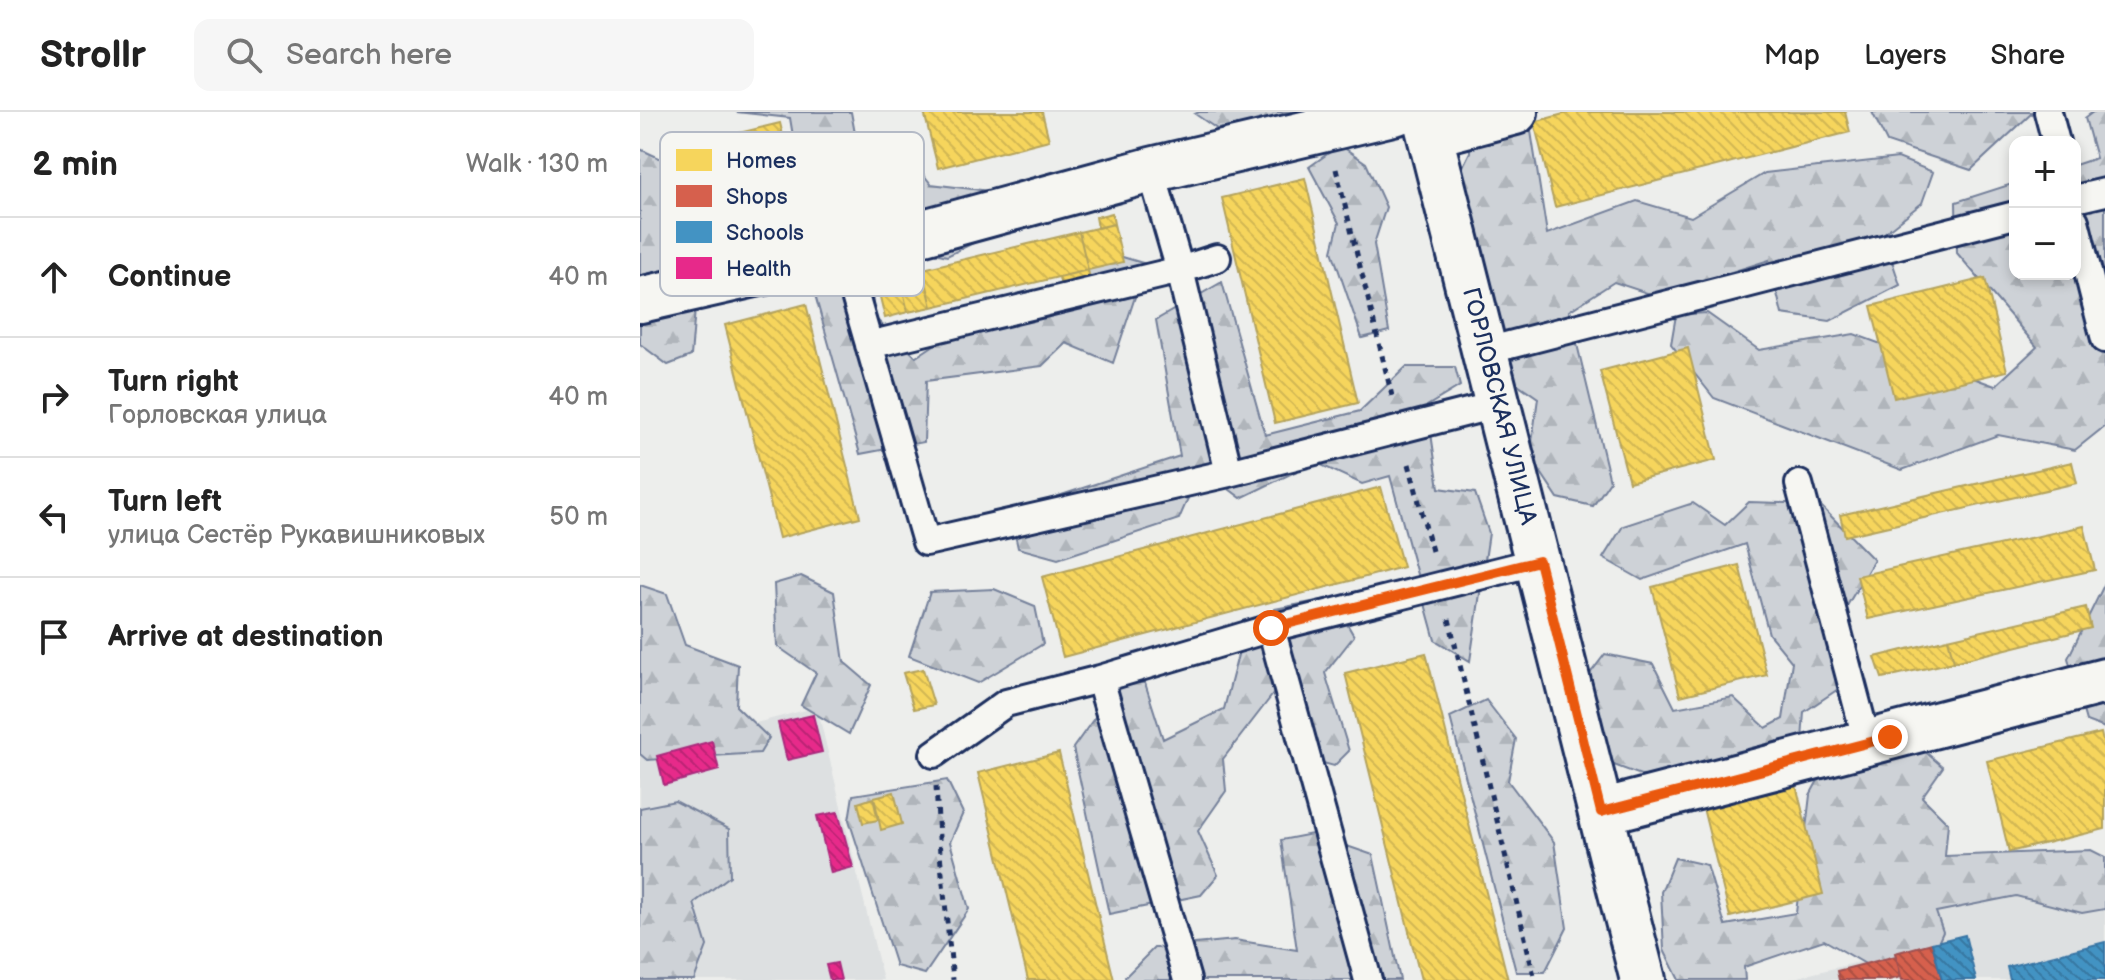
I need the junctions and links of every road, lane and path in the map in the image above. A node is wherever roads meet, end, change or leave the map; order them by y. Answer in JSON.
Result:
{"nodes":[{"id":1,"x":1515,"y":112,"type":"edge"},
{"id":2,"x":2048,"y":112,"type":"edge"},
{"id":3,"x":1418,"y":119,"type":"edge"},
{"id":4,"x":2054,"y":136,"type":"edge"},
{"id":5,"x":1151,"y":170,"type":"junction"},
{"id":6,"x":2105,"y":192,"type":"edge"},
{"id":7,"x":2081,"y":198,"type":"edge"},
{"id":8,"x":2009,"y":217,"type":"edge"},
{"id":9,"x":924,"y":232,"type":"edge"},
{"id":10,"x":2081,"y":245,"type":"edge"},
{"id":11,"x":1217,"y":258,"type":"dead end"},
{"id":12,"x":1180,"y":270,"type":"junction"},
{"id":13,"x":660,"y":295,"type":"edge"},
{"id":14,"x":855,"y":296,"type":"edge"},
{"id":15,"x":640,"y":300,"type":"edge"},
{"id":16,"x":2105,"y":339,"type":"edge"},
{"id":17,"x":869,"y":345,"type":"junction"},
{"id":18,"x":1486,"y":351,"type":"junction"},
{"id":19,"x":1499,"y":404,"type":"junction"},
{"id":20,"x":1229,"y":473,"type":"junction"},
{"id":21,"x":1799,"y":484,"type":"dead end"},
{"id":22,"x":1539,"y":561,"type":"junction"},
{"id":23,"x":1271,"y":628,"type":"junction"},
{"id":24,"x":1100,"y":679,"type":"junction"},
{"id":25,"x":2105,"y":681,"type":"edge"},
{"id":26,"x":1867,"y":742,"type":"junction"},
{"id":27,"x":934,"y":754,"type":"joint"},
{"id":28,"x":1601,"y":812,"type":"junction"},
{"id":29,"x":953,"y":980,"type":"edge"},
{"id":30,"x":1187,"y":980,"type":"edge"},
{"id":31,"x":1368,"y":980,"type":"edge"},
{"id":32,"x":1643,"y":980,"type":"edge"}],
"edges":[{"from":1,"to":3,"type":"street"},
{"from":2,"to":4,"type":"lane"},
{"from":3,"to":5,"type":"street"},
{"from":3,"to":18,"type":"street","name":"ГОРЛОВСКАЯ УЛИЦА"},
{"from":5,"to":9,"type":"street"},
{"from":5,"to":12,"type":"lane"},
{"from":6,"to":7,"type":"lane"},
{"from":8,"to":18,"type":"lane"},
{"from":10,"to":16,"type":"lane"},
{"from":11,"to":12,"type":"lane"},
{"from":12,"to":17,"type":"lane"},
{"from":12,"to":20,"type":"lane"},
{"from":13,"to":15,"type":"street"},
{"from":14,"to":17,"type":"lane"},
{"from":17,"to":20,"type":"lane"},
{"from":18,"to":19,"type":"street","name":"ГОРЛОВСКАЯ УЛИЦА"},
{"from":19,"to":20,"type":"lane"},
{"from":19,"to":22,"type":"street","name":"ГОРЛОВСКАЯ УЛИЦА"},
{"from":21,"to":26,"type":"lane"},
{"from":22,"to":23,"type":"lane"},
{"from":22,"to":28,"type":"street","name":"ГОРЛОВСКАЯ УЛИЦА"},
{"from":23,"to":24,"type":"lane"},
{"from":23,"to":31,"type":"lane"},
{"from":24,"to":27,"type":"lane"},
{"from":24,"to":30,"type":"lane"},
{"from":25,"to":26,"type":"street"},
{"from":26,"to":28,"type":"street"},
{"from":27,"to":29,"type":"path"},
{"from":28,"to":32,"type":"street","name":"ГОРЛОВСКАЯ УЛИЦА"}]}
